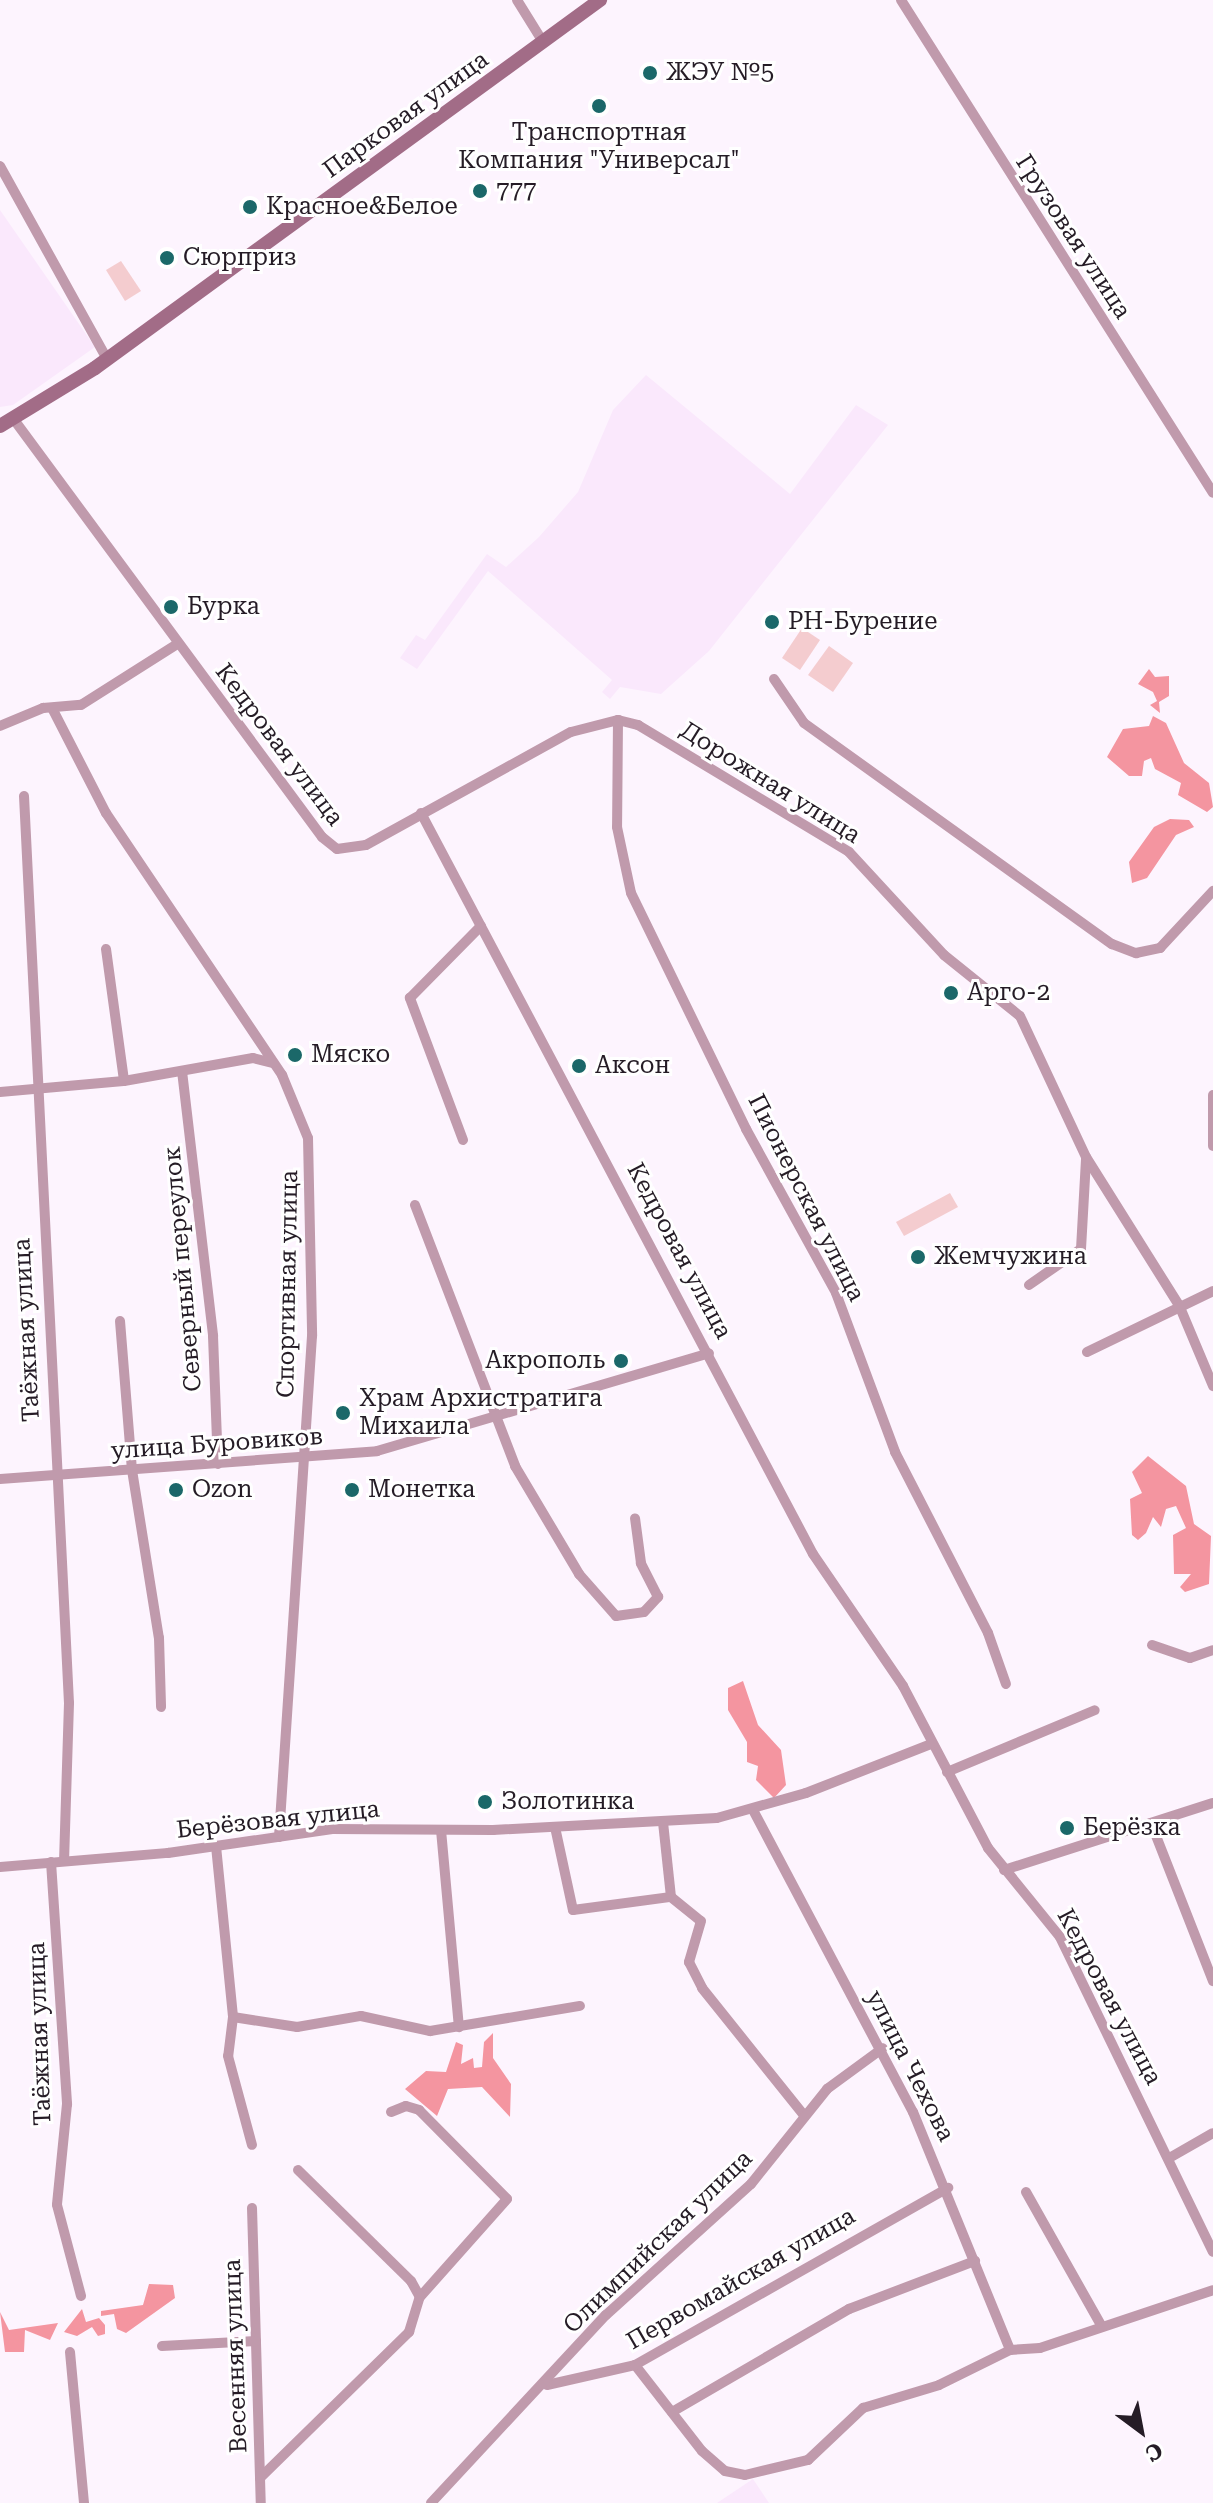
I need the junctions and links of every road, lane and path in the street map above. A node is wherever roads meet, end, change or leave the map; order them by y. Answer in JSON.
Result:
{"nodes":[{"id":1,"x":517,"y":0,"type":"edge"},
{"id":2,"x":600,"y":0,"type":"edge"},
{"id":3,"x":901,"y":0,"type":"edge"},
{"id":4,"x":543,"y":42,"type":"junction"},
{"id":5,"x":0,"y":166,"type":"edge"},
{"id":6,"x":107,"y":359,"type":"junction"},
{"id":7,"x":15,"y":421,"type":"junction"},
{"id":8,"x":0,"y":426,"type":"edge"},
{"id":9,"x":1213,"y":493,"type":"edge"},
{"id":10,"x":177,"y":644,"type":"junction"},
{"id":11,"x":774,"y":679,"type":"dead end"},
{"id":12,"x":52,"y":708,"type":"junction"},
{"id":13,"x":618,"y":720,"type":"junction"},
{"id":14,"x":0,"y":726,"type":"edge"},
{"id":15,"x":24,"y":796,"type":"dead end"},
{"id":16,"x":421,"y":813,"type":"junction"},
{"id":17,"x":1213,"y":891,"type":"edge"},
{"id":18,"x":481,"y":926,"type":"junction"},
{"id":19,"x":106,"y":949,"type":"dead end"},
{"id":20,"x":273,"y":1063,"type":"junction"},
{"id":21,"x":182,"y":1071,"type":"junction"},
{"id":22,"x":124,"y":1081,"type":"junction"},
{"id":23,"x":0,"y":1092,"type":"edge"},
{"id":24,"x":35,"y":1092,"type":"junction"},
{"id":25,"x":1213,"y":1095,"type":"edge"},
{"id":26,"x":463,"y":1140,"type":"dead end"},
{"id":27,"x":1213,"y":1146,"type":"edge"},
{"id":28,"x":1086,"y":1157,"type":"junction"},
{"id":29,"x":415,"y":1205,"type":"dead end"},
{"id":30,"x":1029,"y":1285,"type":"dead end"},
{"id":31,"x":1213,"y":1291,"type":"edge"},
{"id":32,"x":1179,"y":1305,"type":"junction"},
{"id":33,"x":120,"y":1321,"type":"dead end"},
{"id":34,"x":1087,"y":1352,"type":"dead end"},
{"id":35,"x":709,"y":1353,"type":"junction"},
{"id":36,"x":1213,"y":1386,"type":"edge"},
{"id":37,"x":492,"y":1418,"type":"junction"},
{"id":38,"x":302,"y":1459,"type":"junction"},
{"id":39,"x":218,"y":1464,"type":"junction"},
{"id":40,"x":132,"y":1470,"type":"junction"},
{"id":41,"x":55,"y":1476,"type":"junction"},
{"id":42,"x":0,"y":1479,"type":"edge"},
{"id":43,"x":635,"y":1518,"type":"dead end"},
{"id":44,"x":1152,"y":1645,"type":"dead end"},
{"id":45,"x":1213,"y":1650,"type":"edge"},
{"id":46,"x":1006,"y":1684,"type":"dead end"},
{"id":47,"x":161,"y":1707,"type":"dead end"},
{"id":48,"x":1095,"y":1710,"type":"dead end"},
{"id":49,"x":931,"y":1744,"type":"junction"},
{"id":50,"x":947,"y":1772,"type":"junction"},
{"id":51,"x":1213,"y":1803,"type":"edge"},
{"id":52,"x":753,"y":1810,"type":"junction"},
{"id":53,"x":663,"y":1822,"type":"junction"},
{"id":54,"x":1151,"y":1823,"type":"junction"},
{"id":55,"x":555,"y":1827,"type":"junction"},
{"id":56,"x":441,"y":1830,"type":"junction"},
{"id":57,"x":279,"y":1837,"type":"junction"},
{"id":58,"x":216,"y":1846,"type":"junction"},
{"id":59,"x":64,"y":1861,"type":"junction"},
{"id":60,"x":51,"y":1862,"type":"junction"},
{"id":61,"x":0,"y":1867,"type":"edge"},
{"id":62,"x":1004,"y":1870,"type":"junction"},
{"id":63,"x":671,"y":1897,"type":"junction"},
{"id":64,"x":1213,"y":1981,"type":"edge"},
{"id":65,"x":580,"y":2006,"type":"dead end"},
{"id":66,"x":233,"y":2017,"type":"junction"},
{"id":67,"x":459,"y":2027,"type":"junction"},
{"id":68,"x":883,"y":2048,"type":"junction"},
{"id":69,"x":391,"y":2112,"type":"dead end"},
{"id":70,"x":803,"y":2114,"type":"junction"},
{"id":71,"x":1213,"y":2133,"type":"edge"},
{"id":72,"x":252,"y":2145,"type":"dead end"},
{"id":73,"x":1171,"y":2157,"type":"junction"},
{"id":74,"x":298,"y":2170,"type":"dead end"},
{"id":75,"x":948,"y":2188,"type":"junction"},
{"id":76,"x":1026,"y":2192,"type":"dead end"},
{"id":77,"x":252,"y":2208,"type":"dead end"},
{"id":78,"x":1213,"y":2252,"type":"edge"},
{"id":79,"x":975,"y":2261,"type":"junction"},
{"id":80,"x":1213,"y":2290,"type":"edge"},
{"id":81,"x":81,"y":2296,"type":"dead end"},
{"id":82,"x":420,"y":2297,"type":"junction"},
{"id":83,"x":1101,"y":2325,"type":"junction"},
{"id":84,"x":256,"y":2341,"type":"junction"},
{"id":85,"x":162,"y":2346,"type":"dead end"},
{"id":86,"x":1010,"y":2350,"type":"junction"},
{"id":87,"x":70,"y":2352,"type":"dead end"},
{"id":88,"x":635,"y":2365,"type":"junction"},
{"id":89,"x":546,"y":2385,"type":"junction"},
{"id":90,"x":672,"y":2412,"type":"junction"},
{"id":91,"x":260,"y":2478,"type":"junction"},
{"id":92,"x":84,"y":2503,"type":"edge"},
{"id":93,"x":261,"y":2503,"type":"edge"},
{"id":94,"x":431,"y":2503,"type":"edge"}],
"edges":[{"from":1,"to":4,"type":"street"},
{"from":2,"to":4,"type":"street","name":"Парковая улица"},
{"from":3,"to":9,"type":"street","name":"Грузовая улица"},
{"from":4,"to":6,"type":"street","name":"Парковая улица"},
{"from":5,"to":6,"type":"street"},
{"from":6,"to":7,"type":"street","name":"Парковая улица"},
{"from":7,"to":8,"type":"street","name":"Парковая улица"},
{"from":7,"to":10,"type":"street","name":"Кедровая улица"},
{"from":10,"to":12,"type":"street"},
{"from":10,"to":16,"type":"street","name":"Кедровая улица"},
{"from":11,"to":17,"type":"street"},
{"from":12,"to":14,"type":"street"},
{"from":12,"to":20,"type":"street","name":"Спортивная улица"},
{"from":13,"to":16,"type":"street"},
{"from":13,"to":28,"type":"street","name":"Дорожная улица"},
{"from":13,"to":46,"type":"street","name":"Пионерская улица"},
{"from":15,"to":24,"type":"street","name":"Таёжная улица"},
{"from":16,"to":18,"type":"street","name":"Кедровая улица"},
{"from":18,"to":26,"type":"street"},
{"from":18,"to":35,"type":"street","name":"Кедровая улица"},
{"from":19,"to":22,"type":"street"},
{"from":20,"to":21,"type":"street"},
{"from":20,"to":38,"type":"street","name":"Спортивная улица"},
{"from":21,"to":22,"type":"street"},
{"from":21,"to":39,"type":"street","name":"Северный переулок"},
{"from":22,"to":24,"type":"street"},
{"from":23,"to":24,"type":"street"},
{"from":24,"to":41,"type":"street","name":"Таёжная улица"},
{"from":25,"to":27,"type":"street"},
{"from":28,"to":30,"type":"street"},
{"from":28,"to":32,"type":"street","name":"Дорожная улица"},
{"from":29,"to":37,"type":"street"},
{"from":31,"to":32,"type":"street"},
{"from":32,"to":34,"type":"street"},
{"from":32,"to":36,"type":"street","name":"Дорожная улица"},
{"from":33,"to":40,"type":"street"},
{"from":35,"to":37,"type":"street","name":"улица Буровиков"},
{"from":35,"to":49,"type":"street","name":"Кедровая улица"},
{"from":37,"to":38,"type":"street","name":"улица Буровиков"},
{"from":37,"to":43,"type":"street"},
{"from":38,"to":39,"type":"street","name":"улица Буровиков"},
{"from":38,"to":57,"type":"street","name":"Спортивная улица"},
{"from":39,"to":40,"type":"street","name":"улица Буровиков"},
{"from":40,"to":41,"type":"street","name":"улица Буровиков"},
{"from":40,"to":47,"type":"street"},
{"from":41,"to":42,"type":"street","name":"улица Буровиков"},
{"from":41,"to":59,"type":"street","name":"Таёжная улица"},
{"from":44,"to":45,"type":"street"},
{"from":48,"to":50,"type":"street"},
{"from":49,"to":50,"type":"street","name":"Кедровая улица"},
{"from":49,"to":52,"type":"street","name":"Берёзовая улица"},
{"from":50,"to":62,"type":"street","name":"Кедровая улица"},
{"from":51,"to":54,"type":"street"},
{"from":52,"to":53,"type":"street","name":"Берёзовая улица"},
{"from":52,"to":68,"type":"street","name":"улица Чехова"},
{"from":53,"to":55,"type":"street","name":"Берёзовая улица"},
{"from":53,"to":63,"type":"street"},
{"from":54,"to":62,"type":"street"},
{"from":54,"to":64,"type":"street"},
{"from":55,"to":56,"type":"street","name":"Берёзовая улица"},
{"from":55,"to":63,"type":"street"},
{"from":56,"to":57,"type":"street","name":"Берёзовая улица"},
{"from":56,"to":67,"type":"street"},
{"from":57,"to":58,"type":"street","name":"Берёзовая улица"},
{"from":58,"to":59,"type":"street","name":"Берёзовая улица"},
{"from":58,"to":66,"type":"street"},
{"from":59,"to":60,"type":"street","name":"Берёзовая улица"},
{"from":60,"to":61,"type":"street","name":"Берёзовая улица"},
{"from":60,"to":81,"type":"street","name":"Таёжная улица"},
{"from":62,"to":73,"type":"street","name":"Кедровая улица"},
{"from":63,"to":70,"type":"street"},
{"from":65,"to":67,"type":"street"},
{"from":66,"to":67,"type":"street"},
{"from":66,"to":72,"type":"street"},
{"from":68,"to":70,"type":"street","name":"Олимпийская улица"},
{"from":68,"to":75,"type":"street","name":"улица Чехова"},
{"from":69,"to":82,"type":"street"},
{"from":70,"to":89,"type":"street","name":"Олимпийская улица"},
{"from":71,"to":73,"type":"street"},
{"from":73,"to":78,"type":"street","name":"Кедровая улица"},
{"from":74,"to":82,"type":"street"},
{"from":75,"to":79,"type":"street","name":"улица Чехова"},
{"from":75,"to":88,"type":"street","name":"Первомайская улица"},
{"from":76,"to":83,"type":"street"},
{"from":77,"to":84,"type":"street","name":"Весенняя улица"},
{"from":79,"to":86,"type":"street","name":"улица Чехова"},
{"from":79,"to":90,"type":"street"},
{"from":80,"to":83,"type":"street"},
{"from":82,"to":91,"type":"street"},
{"from":83,"to":86,"type":"street"},
{"from":84,"to":85,"type":"street"},
{"from":84,"to":91,"type":"street","name":"Весенняя улица"},
{"from":86,"to":90,"type":"street"},
{"from":87,"to":92,"type":"street"},
{"from":88,"to":89,"type":"street","name":"Первомайская улица"},
{"from":88,"to":90,"type":"street"},
{"from":89,"to":94,"type":"street","name":"Олимпийская улица"},
{"from":91,"to":93,"type":"street","name":"Весенняя улица"}]}
